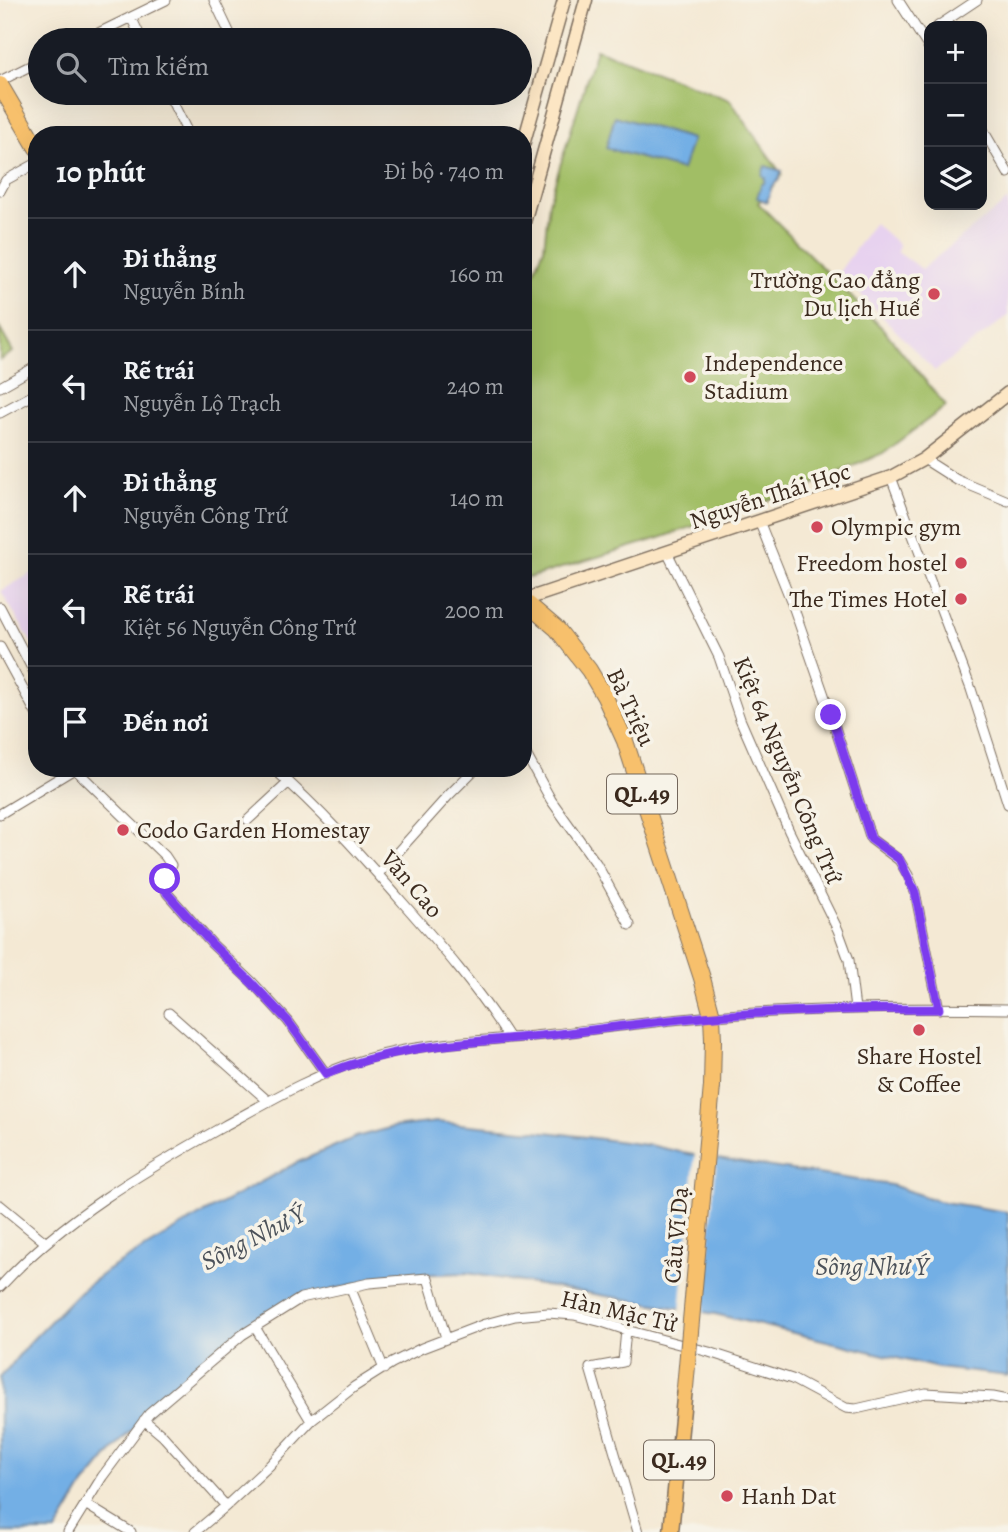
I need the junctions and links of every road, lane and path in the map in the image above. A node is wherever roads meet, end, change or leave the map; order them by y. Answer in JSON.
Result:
{"nodes":[{"id":1,"x":166,"y":0,"type":"edge"},
{"id":2,"x":214,"y":0,"type":"edge"},
{"id":3,"x":564,"y":0,"type":"edge"},
{"id":4,"x":586,"y":0,"type":"edge"},
{"id":5,"x":898,"y":0,"type":"edge"},
{"id":6,"x":978,"y":0,"type":"edge"},
{"id":7,"x":149,"y":4,"type":"edge"},
{"id":8,"x":131,"y":17,"type":"junction"},
{"id":9,"x":946,"y":21,"type":"edge"},
{"id":10,"x":109,"y":28,"type":"edge"},
{"id":11,"x":136,"y":28,"type":"edge"},
{"id":12,"x":227,"y":28,"type":"edge"},
{"id":13,"x":924,"y":32,"type":"edge"},
{"id":14,"x":28,"y":68,"type":"edge"},
{"id":15,"x":0,"y":83,"type":"edge"},
{"id":16,"x":5,"y":105,"type":"edge"},
{"id":17,"x":173,"y":105,"type":"edge"},
{"id":18,"x":184,"y":126,"type":"edge"},
{"id":19,"x":528,"y":126,"type":"edge"},
{"id":20,"x":28,"y":136,"type":"edge"},
{"id":21,"x":987,"y":137,"type":"edge"},
{"id":22,"x":28,"y":168,"type":"edge"},
{"id":23,"x":1008,"y":173,"type":"edge"},
{"id":24,"x":0,"y":191,"type":"edge"},
{"id":25,"x":532,"y":194,"type":"edge"},
{"id":26,"x":28,"y":371,"type":"edge"},
{"id":27,"x":0,"y":387,"type":"edge"},
{"id":28,"x":1008,"y":393,"type":"edge"},
{"id":29,"x":28,"y":398,"type":"edge"},
{"id":30,"x":0,"y":413,"type":"edge"},
{"id":31,"x":924,"y":459,"type":"junction"},
{"id":32,"x":891,"y":477,"type":"junction"},
{"id":33,"x":1008,"y":500,"type":"edge"},
{"id":34,"x":759,"y":522,"type":"junction"},
{"id":35,"x":667,"y":552,"type":"junction"},
{"id":36,"x":532,"y":597,"type":"edge"},
{"id":37,"x":0,"y":607,"type":"edge"},
{"id":38,"x":532,"y":607,"type":"edge"},
{"id":39,"x":0,"y":646,"type":"edge"},
{"id":40,"x":28,"y":661,"type":"edge"},
{"id":41,"x":28,"y":664,"type":"edge"},
{"id":42,"x":13,"y":671,"type":"junction"},
{"id":43,"x":28,"y":698,"type":"edge"},
{"id":44,"x":532,"y":765,"type":"edge"},
{"id":45,"x":60,"y":777,"type":"edge"},
{"id":46,"x":79,"y":777,"type":"edge"},
{"id":47,"x":283,"y":777,"type":"edge"},
{"id":48,"x":467,"y":777,"type":"edge"},
{"id":49,"x":289,"y":782,"type":"junction"},
{"id":50,"x":1008,"y":804,"type":"edge"},
{"id":51,"x":0,"y":814,"type":"edge"},
{"id":52,"x":248,"y":820,"type":"dead end"},
{"id":53,"x":379,"y":874,"type":"junction"},
{"id":54,"x":630,"y":925,"type":"dead end"},
{"id":55,"x":855,"y":1009,"type":"junction"},
{"id":56,"x":939,"y":1009,"type":"junction"},
{"id":57,"x":1008,"y":1009,"type":"edge"},
{"id":58,"x":169,"y":1013,"type":"dead end"},
{"id":59,"x":712,"y":1016,"type":"junction"},
{"id":60,"x":509,"y":1038,"type":"junction"},
{"id":61,"x":326,"y":1074,"type":"junction"},
{"id":62,"x":268,"y":1101,"type":"junction"},
{"id":63,"x":0,"y":1205,"type":"edge"},
{"id":64,"x":45,"y":1242,"type":"junction"},
{"id":65,"x":0,"y":1287,"type":"edge"},
{"id":66,"x":350,"y":1287,"type":"junction"},
{"id":67,"x":255,"y":1327,"type":"junction"},
{"id":68,"x":626,"y":1330,"type":"junction"},
{"id":69,"x":446,"y":1338,"type":"junction"},
{"id":70,"x":384,"y":1369,"type":"junction"},
{"id":71,"x":685,"y":1388,"type":"joint"},
{"id":72,"x":1008,"y":1400,"type":"edge"},
{"id":73,"x":144,"y":1420,"type":"junction"},
{"id":74,"x":311,"y":1421,"type":"junction"},
{"id":75,"x":85,"y":1504,"type":"junction"},
{"id":76,"x":226,"y":1506,"type":"junction"},
{"id":77,"x":68,"y":1532,"type":"edge"},
{"id":78,"x":131,"y":1532,"type":"edge"},
{"id":79,"x":195,"y":1532,"type":"edge"},
{"id":80,"x":638,"y":1532,"type":"edge"},
{"id":81,"x":671,"y":1532,"type":"edge"}],
"edges":[{"from":1,"to":7,"type":"street"},
{"from":2,"to":12,"type":"street"},
{"from":3,"to":19,"type":"street"},
{"from":4,"to":25,"type":"street"},
{"from":5,"to":13,"type":"street"},
{"from":6,"to":9,"type":"street"},
{"from":7,"to":8,"type":"street"},
{"from":8,"to":10,"type":"street"},
{"from":8,"to":11,"type":"street"},
{"from":14,"to":15,"type":"street"},
{"from":15,"to":16,"type":"highway"},
{"from":16,"to":20,"type":"highway"},
{"from":17,"to":18,"type":"street"},
{"from":21,"to":23,"type":"street"},
{"from":22,"to":24,"type":"street"},
{"from":26,"to":27,"type":"street"},
{"from":28,"to":31,"type":"street","name":"Nguyễn Thái Học"},
{"from":29,"to":30,"type":"street"},
{"from":31,"to":32,"type":"street","name":"Nguyễn Thái Học"},
{"from":31,"to":33,"type":"street"},
{"from":32,"to":34,"type":"street","name":"Nguyễn Thái Học"},
{"from":32,"to":50,"type":"street"},
{"from":34,"to":35,"type":"street","name":"Nguyễn Thái Học"},
{"from":34,"to":56,"type":"street"},
{"from":35,"to":36,"type":"street","name":"Nguyễn Thái Học"},
{"from":35,"to":55,"type":"street","name":"Kiệt 64 Nguyễn Công Trứ"},
{"from":37,"to":40,"type":"street"},
{"from":38,"to":59,"type":"highway","name":"Bà Triệu","number":"QL.49"},
{"from":39,"to":42,"type":"street"},
{"from":41,"to":42,"type":"street"},
{"from":42,"to":43,"type":"street"},
{"from":44,"to":54,"type":"street"},
{"from":45,"to":51,"type":"street"},
{"from":46,"to":61,"type":"street"},
{"from":47,"to":49,"type":"street","name":"Văn Cao"},
{"from":48,"to":53,"type":"street"},
{"from":49,"to":52,"type":"street"},
{"from":49,"to":53,"type":"street","name":"Văn Cao"},
{"from":53,"to":60,"type":"street","name":"Văn Cao"},
{"from":55,"to":56,"type":"street"},
{"from":55,"to":59,"type":"street"},
{"from":56,"to":57,"type":"street"},
{"from":58,"to":62,"type":"street"},
{"from":59,"to":60,"type":"street"},
{"from":59,"to":71,"type":"highway","name":"Cầu Vĩ Dạ","number":"QL.49","bridge":true},
{"from":60,"to":61,"type":"street"},
{"from":61,"to":62,"type":"street"},
{"from":62,"to":64,"type":"street"},
{"from":63,"to":64,"type":"street"},
{"from":64,"to":65,"type":"street"},
{"from":66,"to":67,"type":"street"},
{"from":66,"to":69,"type":"street"},
{"from":66,"to":70,"type":"street"},
{"from":67,"to":73,"type":"street"},
{"from":67,"to":74,"type":"street"},
{"from":68,"to":69,"type":"street","name":"Hàn Mặc Tử"},
{"from":68,"to":72,"type":"street","name":"Hàn Mặc Tử"},
{"from":68,"to":80,"type":"street"},
{"from":69,"to":70,"type":"street","name":"Hàn Mặc Tử"},
{"from":70,"to":74,"type":"street","name":"Hàn Mặc Tử"},
{"from":71,"to":81,"type":"main road","number":"QL.49"},
{"from":73,"to":75,"type":"street"},
{"from":73,"to":76,"type":"street"},
{"from":74,"to":76,"type":"street","name":"Hàn Mặc Tử"},
{"from":75,"to":77,"type":"street"},
{"from":75,"to":78,"type":"street"},
{"from":76,"to":79,"type":"street","name":"Hàn Mặc Tử"}]}
